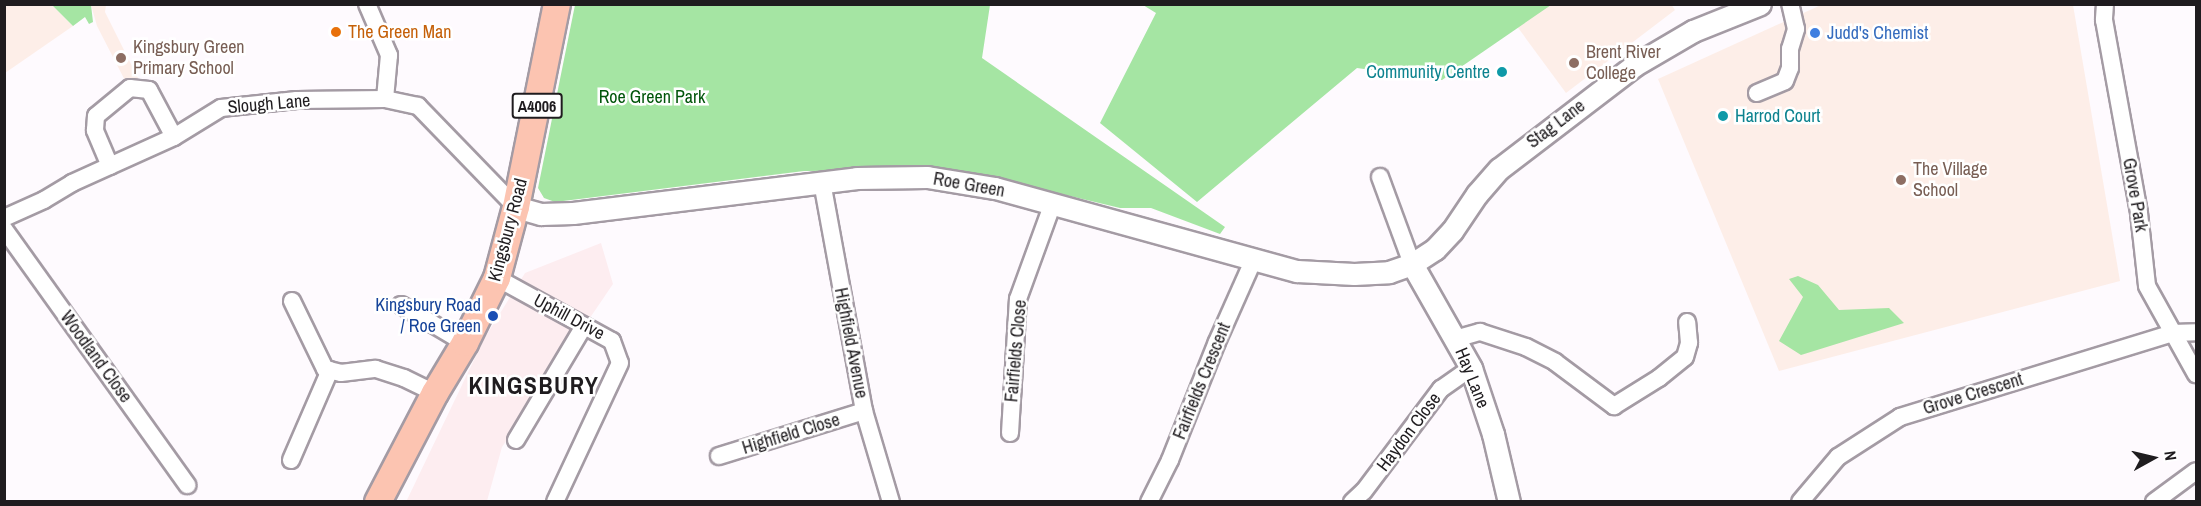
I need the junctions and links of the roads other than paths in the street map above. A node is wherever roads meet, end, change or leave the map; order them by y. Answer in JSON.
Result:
{"nodes":[{"id":1,"x":367,"y":4,"type":"edge"},
{"id":2,"x":557,"y":4,"type":"edge"},
{"id":3,"x":1760,"y":4,"type":"edge"},
{"id":4,"x":1790,"y":4,"type":"edge"},
{"id":5,"x":2105,"y":4,"type":"edge"},
{"id":6,"x":1757,"y":93,"type":"dead end"},
{"id":7,"x":385,"y":99,"type":"junction"},
{"id":8,"x":174,"y":137,"type":"junction"},
{"id":9,"x":110,"y":166,"type":"junction"},
{"id":10,"x":1380,"y":177,"type":"dead end"},
{"id":11,"x":822,"y":182,"type":"junction"},
{"id":12,"x":1053,"y":203,"type":"junction"},
{"id":13,"x":516,"y":207,"type":"junction"},
{"id":14,"x":4,"y":218,"type":"edge"},
{"id":15,"x":4,"y":229,"type":"edge"},
{"id":16,"x":1254,"y":259,"type":"junction"},
{"id":17,"x":1412,"y":264,"type":"junction"},
{"id":18,"x":497,"y":278,"type":"junction"},
{"id":19,"x":292,"y":301,"type":"dead end"},
{"id":20,"x":401,"y":305,"type":"dead end"},
{"id":21,"x":1688,"y":322,"type":"dead end"},
{"id":22,"x":584,"y":326,"type":"junction"},
{"id":23,"x":2196,"y":332,"type":"edge"},
{"id":24,"x":2173,"y":333,"type":"junction"},
{"id":25,"x":1455,"y":339,"type":"junction"},
{"id":26,"x":465,"y":343,"type":"junction"},
{"id":27,"x":1471,"y":368,"type":"junction"},
{"id":28,"x":330,"y":370,"type":"junction"},
{"id":29,"x":2196,"y":374,"type":"edge"},
{"id":30,"x":435,"y":393,"type":"junction"},
{"id":31,"x":864,"y":411,"type":"junction"},
{"id":32,"x":1010,"y":433,"type":"dead end"},
{"id":33,"x":516,"y":440,"type":"dead end"},
{"id":34,"x":719,"y":456,"type":"dead end"},
{"id":35,"x":291,"y":460,"type":"dead end"},
{"id":36,"x":2196,"y":471,"type":"edge"},
{"id":37,"x":187,"y":484,"type":"dead end"},
{"id":38,"x":378,"y":501,"type":"edge"},
{"id":39,"x":555,"y":501,"type":"edge"},
{"id":40,"x":891,"y":501,"type":"edge"},
{"id":41,"x":1149,"y":501,"type":"edge"},
{"id":42,"x":1352,"y":501,"type":"edge"},
{"id":43,"x":1509,"y":501,"type":"edge"},
{"id":44,"x":1800,"y":501,"type":"edge"},
{"id":45,"x":2154,"y":501,"type":"edge"}],
"edges":[{"from":1,"to":7,"type":"street"},
{"from":2,"to":13,"type":"main road","name":"Kingsbury Road","number":"A4006"},
{"from":3,"to":17,"type":"street","name":"Stag Lane"},
{"from":4,"to":6,"type":"street"},
{"from":5,"to":24,"type":"street","name":"Grove Park"},
{"from":7,"to":8,"type":"street","name":"Slough Lane"},
{"from":7,"to":13,"type":"street","name":"Slough Lane"},
{"from":8,"to":9,"type":"street","name":"Slough Lane"},
{"from":8,"to":9,"type":"street"},
{"from":9,"to":14,"type":"street","name":"Slough Lane"},
{"from":10,"to":17,"type":"street"},
{"from":11,"to":12,"type":"street","name":"Roe Green"},
{"from":11,"to":13,"type":"street","name":"Roe Green"},
{"from":11,"to":31,"type":"street","name":"Highfield Avenue"},
{"from":12,"to":16,"type":"street","name":"Roe Green"},
{"from":12,"to":32,"type":"street","name":"Fairfields Close"},
{"from":13,"to":18,"type":"main road","name":"Kingsbury Road","number":"A4006"},
{"from":15,"to":37,"type":"street","name":"Woodland Close"},
{"from":16,"to":17,"type":"street","name":"Roe Green"},
{"from":16,"to":41,"type":"street","name":"Fairfields Crescent"},
{"from":17,"to":25,"type":"street","name":"Hay Lane"},
{"from":18,"to":22,"type":"street","name":"Uphill Drive"},
{"from":18,"to":26,"type":"main road","name":"Kingsbury Road","number":"A4006"},
{"from":19,"to":28,"type":"street"},
{"from":20,"to":26,"type":"street"},
{"from":21,"to":25,"type":"street"},
{"from":22,"to":33,"type":"street"},
{"from":22,"to":39,"type":"street","name":"Uphill Drive"},
{"from":23,"to":24,"type":"street","name":"Grove Crescent"},
{"from":24,"to":29,"type":"street","name":"Grove Park"},
{"from":24,"to":44,"type":"street","name":"Grove Crescent"},
{"from":25,"to":27,"type":"street","name":"Hay Lane"},
{"from":26,"to":30,"type":"main road","name":"Kingsbury Road","number":"A4006"},
{"from":27,"to":42,"type":"street","name":"Haydon Close"},
{"from":27,"to":43,"type":"street","name":"Hay Lane"},
{"from":28,"to":30,"type":"street"},
{"from":28,"to":35,"type":"street"},
{"from":30,"to":38,"type":"main road","name":"Kingsbury Road","number":"A4006"},
{"from":31,"to":34,"type":"street","name":"Highfield Close"},
{"from":31,"to":40,"type":"street","name":"Highfield Avenue"},
{"from":36,"to":45,"type":"street"}]}
